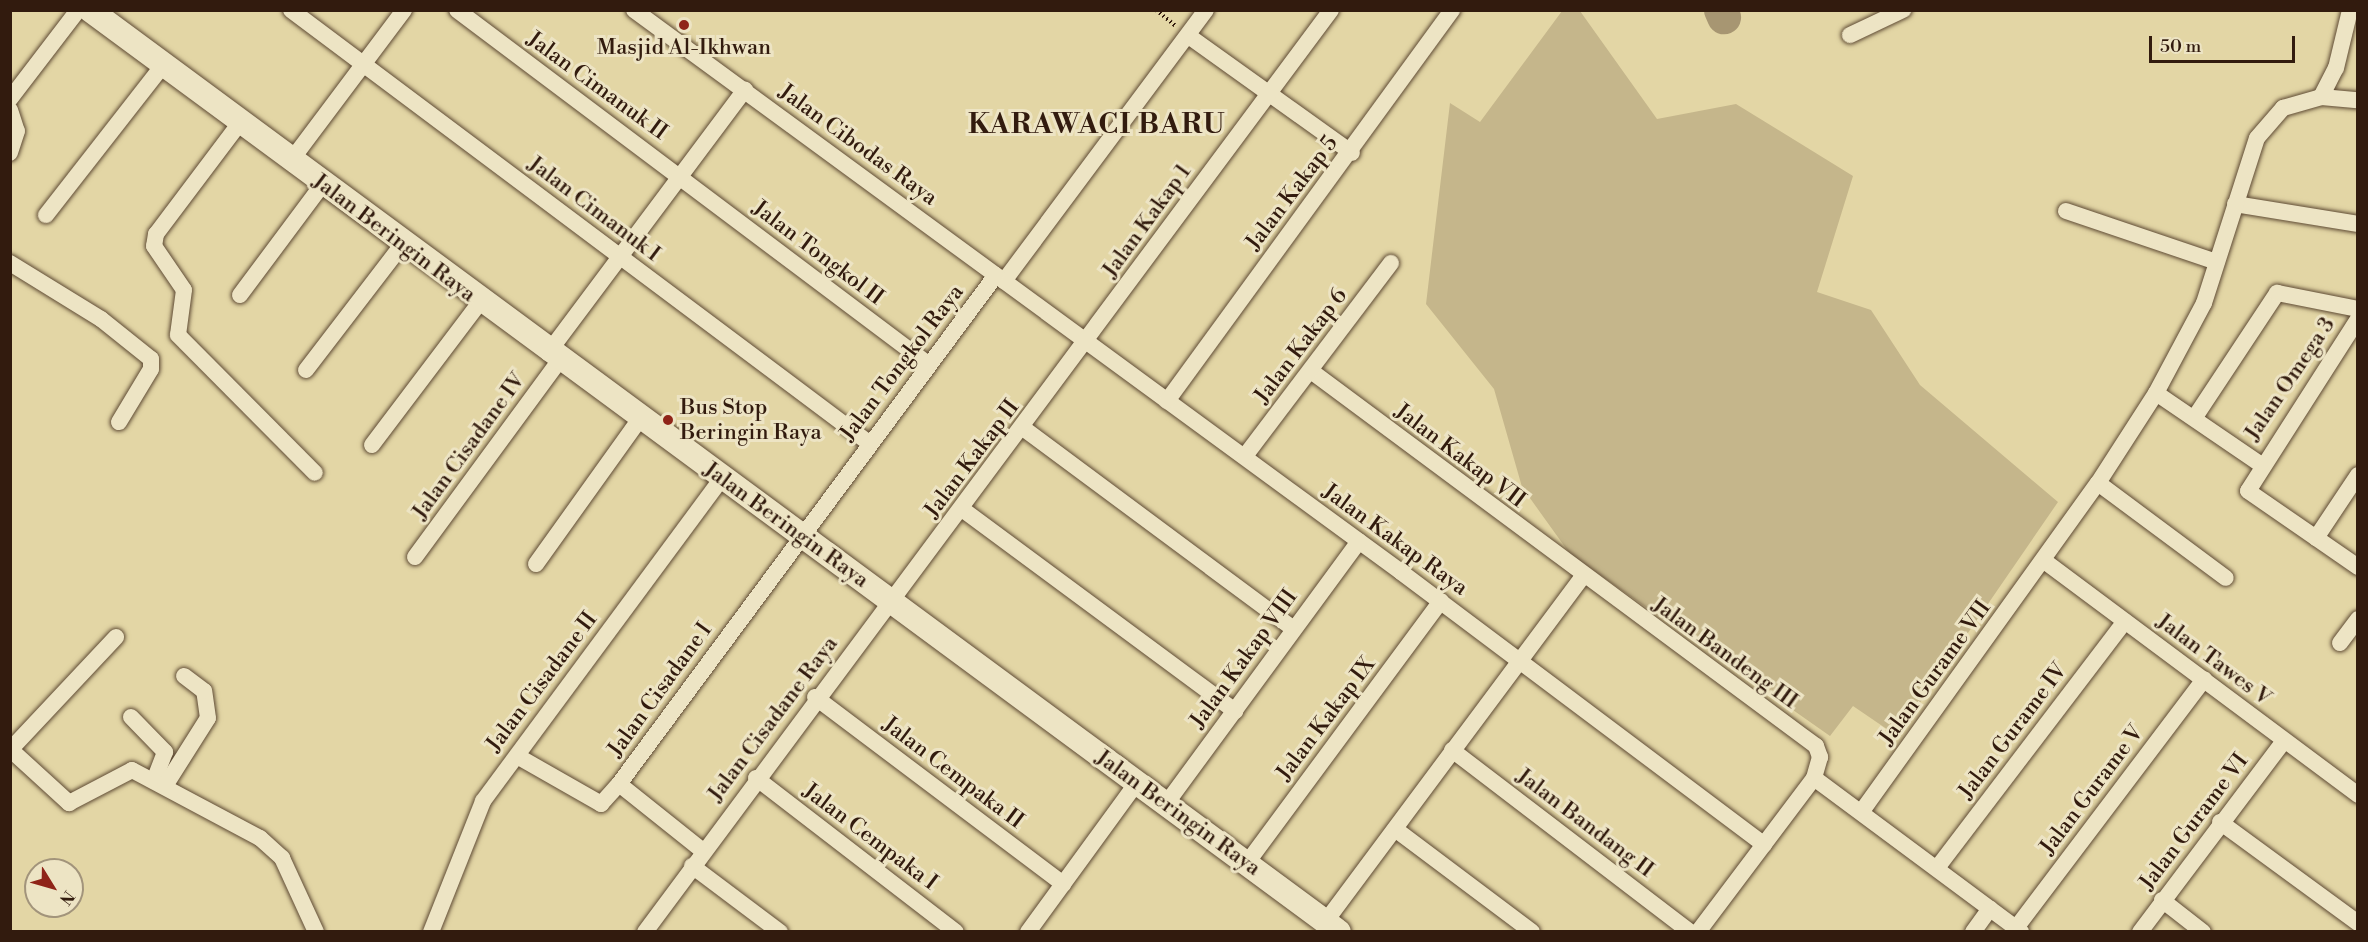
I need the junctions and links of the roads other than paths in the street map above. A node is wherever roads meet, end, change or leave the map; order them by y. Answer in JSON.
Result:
{"nodes":[{"id":1,"x":78,"y":10,"type":"edge"},
{"id":2,"x":90,"y":10,"type":"edge"},
{"id":3,"x":291,"y":10,"type":"edge"},
{"id":4,"x":404,"y":10,"type":"edge"},
{"id":5,"x":457,"y":10,"type":"edge"},
{"id":6,"x":634,"y":10,"type":"edge"},
{"id":7,"x":1206,"y":10,"type":"edge"},
{"id":8,"x":1331,"y":10,"type":"edge"},
{"id":9,"x":1452,"y":10,"type":"edge"},
{"id":10,"x":1903,"y":10,"type":"edge"},
{"id":11,"x":2350,"y":10,"type":"edge"},
{"id":12,"x":1850,"y":35,"type":"dead end"},
{"id":13,"x":1190,"y":37,"type":"junction"},
{"id":14,"x":364,"y":64,"type":"junction"},
{"id":15,"x":163,"y":65,"type":"junction"},
{"id":16,"x":745,"y":90,"type":"junction"},
{"id":17,"x":1268,"y":93,"type":"junction"},
{"id":18,"x":2321,"y":97,"type":"junction"},
{"id":19,"x":10,"y":99,"type":"edge"},
{"id":20,"x":2358,"y":100,"type":"edge"},
{"id":21,"x":10,"y":110,"type":"edge"},
{"id":22,"x":239,"y":124,"type":"junction"},
{"id":23,"x":12,"y":152,"type":"edge"},
{"id":24,"x":1352,"y":153,"type":"junction"},
{"id":25,"x":290,"y":162,"type":"junction"},
{"id":26,"x":681,"y":177,"type":"junction"},
{"id":27,"x":322,"y":185,"type":"junction"},
{"id":28,"x":2235,"y":204,"type":"junction"},
{"id":29,"x":2067,"y":211,"type":"dead end"},
{"id":30,"x":46,"y":214,"type":"dead end"},
{"id":31,"x":2358,"y":224,"type":"edge"},
{"id":32,"x":402,"y":245,"type":"junction"},
{"id":33,"x":621,"y":257,"type":"junction"},
{"id":34,"x":2217,"y":262,"type":"junction"},
{"id":35,"x":10,"y":263,"type":"edge"},
{"id":36,"x":1391,"y":263,"type":"dead end"},
{"id":37,"x":1000,"y":278,"type":"junction"},
{"id":38,"x":240,"y":295,"type":"dead end"},
{"id":39,"x":480,"y":302,"type":"junction"},
{"id":40,"x":2358,"y":309,"type":"edge"},
{"id":41,"x":2358,"y":319,"type":"edge"},
{"id":42,"x":1087,"y":343,"type":"junction"},
{"id":43,"x":554,"y":357,"type":"junction"},
{"id":44,"x":928,"y":364,"type":"junction"},
{"id":45,"x":306,"y":370,"type":"dead end"},
{"id":46,"x":1311,"y":371,"type":"junction"},
{"id":47,"x":2156,"y":393,"type":"junction"},
{"id":48,"x":1167,"y":401,"type":"junction"},
{"id":49,"x":2195,"y":417,"type":"junction"},
{"id":50,"x":640,"y":419,"type":"junction"},
{"id":51,"x":119,"y":422,"type":"dead end"},
{"id":52,"x":1023,"y":428,"type":"junction"},
{"id":53,"x":869,"y":443,"type":"junction"},
{"id":54,"x":372,"y":445,"type":"dead end"},
{"id":55,"x":1245,"y":456,"type":"junction"},
{"id":56,"x":2260,"y":464,"type":"junction"},
{"id":57,"x":315,"y":473,"type":"dead end"},
{"id":58,"x":2358,"y":475,"type":"edge"},
{"id":59,"x":722,"y":478,"type":"junction"},
{"id":60,"x":2098,"y":483,"type":"junction"},
{"id":61,"x":962,"y":509,"type":"junction"},
{"id":62,"x":801,"y":536,"type":"junction"},
{"id":63,"x":2316,"y":538,"type":"junction"},
{"id":64,"x":1359,"y":541,"type":"junction"},
{"id":65,"x":415,"y":557,"type":"dead end"},
{"id":66,"x":2043,"y":560,"type":"junction"},
{"id":67,"x":536,"y":564,"type":"dead end"},
{"id":68,"x":2358,"y":567,"type":"edge"},
{"id":69,"x":1582,"y":578,"type":"junction"},
{"id":70,"x":2226,"y":578,"type":"dead end"},
{"id":71,"x":891,"y":601,"type":"junction"},
{"id":72,"x":1441,"y":601,"type":"junction"},
{"id":73,"x":2358,"y":619,"type":"edge"},
{"id":74,"x":2125,"y":621,"type":"junction"},
{"id":75,"x":1294,"y":629,"type":"junction"},
{"id":76,"x":116,"y":637,"type":"dead end"},
{"id":77,"x":2340,"y":643,"type":"dead end"},
{"id":78,"x":1520,"y":660,"type":"junction"},
{"id":79,"x":184,"y":676,"type":"dead end"},
{"id":80,"x":2204,"y":680,"type":"junction"},
{"id":81,"x":815,"y":697,"type":"junction"},
{"id":82,"x":1235,"y":711,"type":"junction"},
{"id":83,"x":131,"y":717,"type":"dead end"},
{"id":84,"x":2284,"y":741,"type":"junction"},
{"id":85,"x":11,"y":750,"type":"edge"},
{"id":86,"x":1452,"y":750,"type":"junction"},
{"id":87,"x":517,"y":756,"type":"junction"},
{"id":88,"x":756,"y":778,"type":"junction"},
{"id":89,"x":1814,"y":778,"type":"junction"},
{"id":90,"x":159,"y":783,"type":"junction"},
{"id":91,"x":1136,"y":783,"type":"junction"},
{"id":92,"x":619,"y":784,"type":"junction"},
{"id":93,"x":2358,"y":795,"type":"edge"},
{"id":94,"x":1166,"y":804,"type":"junction"},
{"id":95,"x":1862,"y":811,"type":"junction"},
{"id":96,"x":2220,"y":822,"type":"junction"},
{"id":97,"x":1395,"y":830,"type":"junction"},
{"id":98,"x":1764,"y":845,"type":"junction"},
{"id":99,"x":703,"y":851,"type":"junction"},
{"id":100,"x":1247,"y":863,"type":"junction"},
{"id":101,"x":692,"y":866,"type":"junction"},
{"id":102,"x":1937,"y":868,"type":"junction"},
{"id":103,"x":1063,"y":884,"type":"junction"},
{"id":104,"x":2162,"y":900,"type":"junction"},
{"id":105,"x":1990,"y":909,"type":"junction"},
{"id":106,"x":2358,"y":923,"type":"edge"},
{"id":107,"x":1333,"y":926,"type":"edge"},
{"id":108,"x":776,"y":930,"type":"edge"},
{"id":109,"x":2018,"y":930,"type":"edge"},
{"id":110,"x":316,"y":932,"type":"edge"},
{"id":111,"x":431,"y":932,"type":"edge"},
{"id":112,"x":645,"y":932,"type":"edge"},
{"id":113,"x":956,"y":932,"type":"edge"},
{"id":114,"x":1028,"y":932,"type":"edge"},
{"id":115,"x":1532,"y":932,"type":"edge"},
{"id":116,"x":1690,"y":932,"type":"edge"},
{"id":117,"x":1698,"y":932,"type":"edge"},
{"id":118,"x":1973,"y":932,"type":"edge"},
{"id":119,"x":2140,"y":932,"type":"edge"},
{"id":120,"x":2203,"y":932,"type":"edge"}],
"edges":[{"from":1,"to":19,"type":"street"},
{"from":2,"to":15,"type":"street","name":"Jalan Beringin Raya"},
{"from":3,"to":14,"type":"street","name":"Jalan Cimanuk I"},
{"from":4,"to":14,"type":"street"},
{"from":5,"to":26,"type":"street","name":"Jalan Cimanuk II"},
{"from":6,"to":16,"type":"street","name":"Jalan Cibodas Raya"},
{"from":7,"to":13,"type":"street","name":"Jalan Tongkol Raya"},
{"from":8,"to":17,"type":"street","name":"Jalan Kakap 1"},
{"from":9,"to":24,"type":"street","name":"Jalan Kakap 5"},
{"from":10,"to":12,"type":"street"},
{"from":11,"to":18,"type":"street"},
{"from":13,"to":17,"type":"street"},
{"from":13,"to":37,"type":"street","name":"Jalan Tongkol Raya"},
{"from":14,"to":25,"type":"street"},
{"from":14,"to":33,"type":"street","name":"Jalan Cimanuk I"},
{"from":15,"to":22,"type":"street","name":"Jalan Beringin Raya"},
{"from":15,"to":30,"type":"street"},
{"from":16,"to":26,"type":"street","name":"Jalan Cisadane IV"},
{"from":16,"to":37,"type":"street","name":"Jalan Cibodas Raya"},
{"from":17,"to":24,"type":"street"},
{"from":17,"to":42,"type":"street","name":"Jalan Kakap 1"},
{"from":18,"to":20,"type":"street"},
{"from":18,"to":28,"type":"street","name":"Jalan Gurame VII"},
{"from":21,"to":23,"type":"street"},
{"from":22,"to":25,"type":"street","name":"Jalan Beringin Raya"},
{"from":22,"to":57,"type":"street"},
{"from":24,"to":48,"type":"street","name":"Jalan Kakap 5"},
{"from":25,"to":27,"type":"street","name":"Jalan Beringin Raya"},
{"from":26,"to":33,"type":"street","name":"Jalan Cisadane IV"},
{"from":26,"to":44,"type":"street","name":"Jalan Tongkol II"},
{"from":27,"to":32,"type":"street","name":"Jalan Beringin Raya"},
{"from":27,"to":38,"type":"street"},
{"from":28,"to":31,"type":"street"},
{"from":28,"to":34,"type":"street","name":"Jalan Gurame VII"},
{"from":29,"to":34,"type":"street"},
{"from":32,"to":39,"type":"street","name":"Jalan Beringin Raya"},
{"from":32,"to":45,"type":"street"},
{"from":33,"to":43,"type":"street","name":"Jalan Cisadane IV"},
{"from":33,"to":53,"type":"street","name":"Jalan Cimanuk I"},
{"from":34,"to":47,"type":"street","name":"Jalan Gurame VII"},
{"from":35,"to":51,"type":"street"},
{"from":36,"to":46,"type":"street","name":"Jalan Kakap 6"},
{"from":37,"to":42,"type":"street","name":"Jalan Kakap Raya"},
{"from":37,"to":44,"type":"street","name":"Jalan Tongkol Raya"},
{"from":39,"to":43,"type":"street","name":"Jalan Beringin Raya"},
{"from":39,"to":54,"type":"street"},
{"from":40,"to":49,"type":"street"},
{"from":41,"to":56,"type":"street","name":"Jalan Omega 3"},
{"from":42,"to":48,"type":"street","name":"Jalan Kakap Raya"},
{"from":42,"to":52,"type":"street","name":"Jalan Kakap II"},
{"from":43,"to":50,"type":"street","name":"Jalan Beringin Raya"},
{"from":43,"to":65,"type":"street","name":"Jalan Cisadane IV"},
{"from":44,"to":53,"type":"street","name":"Jalan Tongkol Raya"},
{"from":46,"to":55,"type":"street","name":"Jalan Kakap 6"},
{"from":46,"to":69,"type":"street","name":"Jalan Kakap VII"},
{"from":47,"to":49,"type":"street"},
{"from":47,"to":60,"type":"street","name":"Jalan Gurame VII"},
{"from":48,"to":55,"type":"street","name":"Jalan Kakap Raya"},
{"from":49,"to":56,"type":"street"},
{"from":50,"to":59,"type":"street","name":"Jalan Beringin Raya"},
{"from":50,"to":67,"type":"street"},
{"from":52,"to":61,"type":"street","name":"Jalan Kakap II"},
{"from":52,"to":75,"type":"street"},
{"from":53,"to":62,"type":"street","name":"Jalan Tongkol Raya"},
{"from":55,"to":64,"type":"street","name":"Jalan Kakap Raya"},
{"from":56,"to":63,"type":"street","name":"Jalan Omega 3"},
{"from":58,"to":63,"type":"street"},
{"from":59,"to":62,"type":"street","name":"Jalan Beringin Raya"},
{"from":59,"to":87,"type":"street","name":"Jalan Cisadane II"},
{"from":60,"to":66,"type":"street","name":"Jalan Gurame VII"},
{"from":60,"to":70,"type":"street"},
{"from":61,"to":71,"type":"street","name":"Jalan Kakap II"},
{"from":61,"to":82,"type":"street"},
{"from":62,"to":71,"type":"street","name":"Jalan Beringin Raya"},
{"from":62,"to":92,"type":"street","name":"Jalan Cisadane I"},
{"from":63,"to":68,"type":"street"},
{"from":64,"to":72,"type":"street","name":"Jalan Kakap Raya"},
{"from":64,"to":75,"type":"street","name":"Jalan Kakap VIII"},
{"from":66,"to":74,"type":"street","name":"Jalan Tawes V"},
{"from":66,"to":95,"type":"street","name":"Jalan Gurame VII"},
{"from":69,"to":78,"type":"street"},
{"from":69,"to":89,"type":"street","name":"Jalan Bandeng III"},
{"from":71,"to":81,"type":"street","name":"Jalan Cisadane Raya"},
{"from":71,"to":91,"type":"street","name":"Jalan Beringin Raya"},
{"from":72,"to":78,"type":"street","name":"Jalan Kakap Raya"},
{"from":72,"to":100,"type":"street","name":"Jalan Kakap IX"},
{"from":73,"to":77,"type":"street"},
{"from":74,"to":80,"type":"street","name":"Jalan Tawes V"},
{"from":74,"to":102,"type":"street","name":"Jalan Gurame IV"},
{"from":75,"to":82,"type":"street","name":"Jalan Kakap VIII"},
{"from":76,"to":85,"type":"street"},
{"from":78,"to":86,"type":"street"},
{"from":78,"to":98,"type":"street","name":"Jalan Kakap Raya"},
{"from":79,"to":90,"type":"street"},
{"from":80,"to":84,"type":"street","name":"Jalan Tawes V"},
{"from":80,"to":109,"type":"street","name":"Jalan Gurame V"},
{"from":81,"to":88,"type":"street","name":"Jalan Cisadane Raya"},
{"from":81,"to":103,"type":"street","name":"Jalan Cempaka II"},
{"from":82,"to":94,"type":"street","name":"Jalan Kakap VIII"},
{"from":83,"to":90,"type":"street"},
{"from":84,"to":93,"type":"street","name":"Jalan Tawes V"},
{"from":84,"to":96,"type":"street","name":"Jalan Gurame VI"},
{"from":85,"to":90,"type":"street"},
{"from":86,"to":97,"type":"street"},
{"from":86,"to":116,"type":"street","name":"Jalan Bandang II"},
{"from":87,"to":92,"type":"street"},
{"from":87,"to":111,"type":"street","name":"Jalan Cisadane II"},
{"from":88,"to":99,"type":"street","name":"Jalan Cisadane Raya"},
{"from":88,"to":113,"type":"street","name":"Jalan Cempaka I"},
{"from":89,"to":95,"type":"street"},
{"from":89,"to":98,"type":"street"},
{"from":90,"to":110,"type":"street"},
{"from":91,"to":94,"type":"street","name":"Jalan Beringin Raya"},
{"from":91,"to":103,"type":"street"},
{"from":92,"to":99,"type":"street","name":"Jalan Cisadane I"},
{"from":94,"to":100,"type":"street","name":"Jalan Beringin Raya"},
{"from":95,"to":102,"type":"street"},
{"from":96,"to":104,"type":"street","name":"Jalan Gurame VI"},
{"from":96,"to":106,"type":"street"},
{"from":97,"to":107,"type":"street"},
{"from":97,"to":115,"type":"street"},
{"from":98,"to":117,"type":"street"},
{"from":99,"to":101,"type":"street","name":"Jalan Cisadane Raya"},
{"from":100,"to":107,"type":"street","name":"Jalan Beringin Raya"},
{"from":101,"to":108,"type":"street"},
{"from":101,"to":112,"type":"street","name":"Jalan Cisadane Raya"},
{"from":102,"to":105,"type":"street"},
{"from":103,"to":114,"type":"street"},
{"from":104,"to":119,"type":"street","name":"Jalan Gurame VI"},
{"from":104,"to":120,"type":"street"},
{"from":105,"to":109,"type":"street"},
{"from":105,"to":118,"type":"street"}]}
